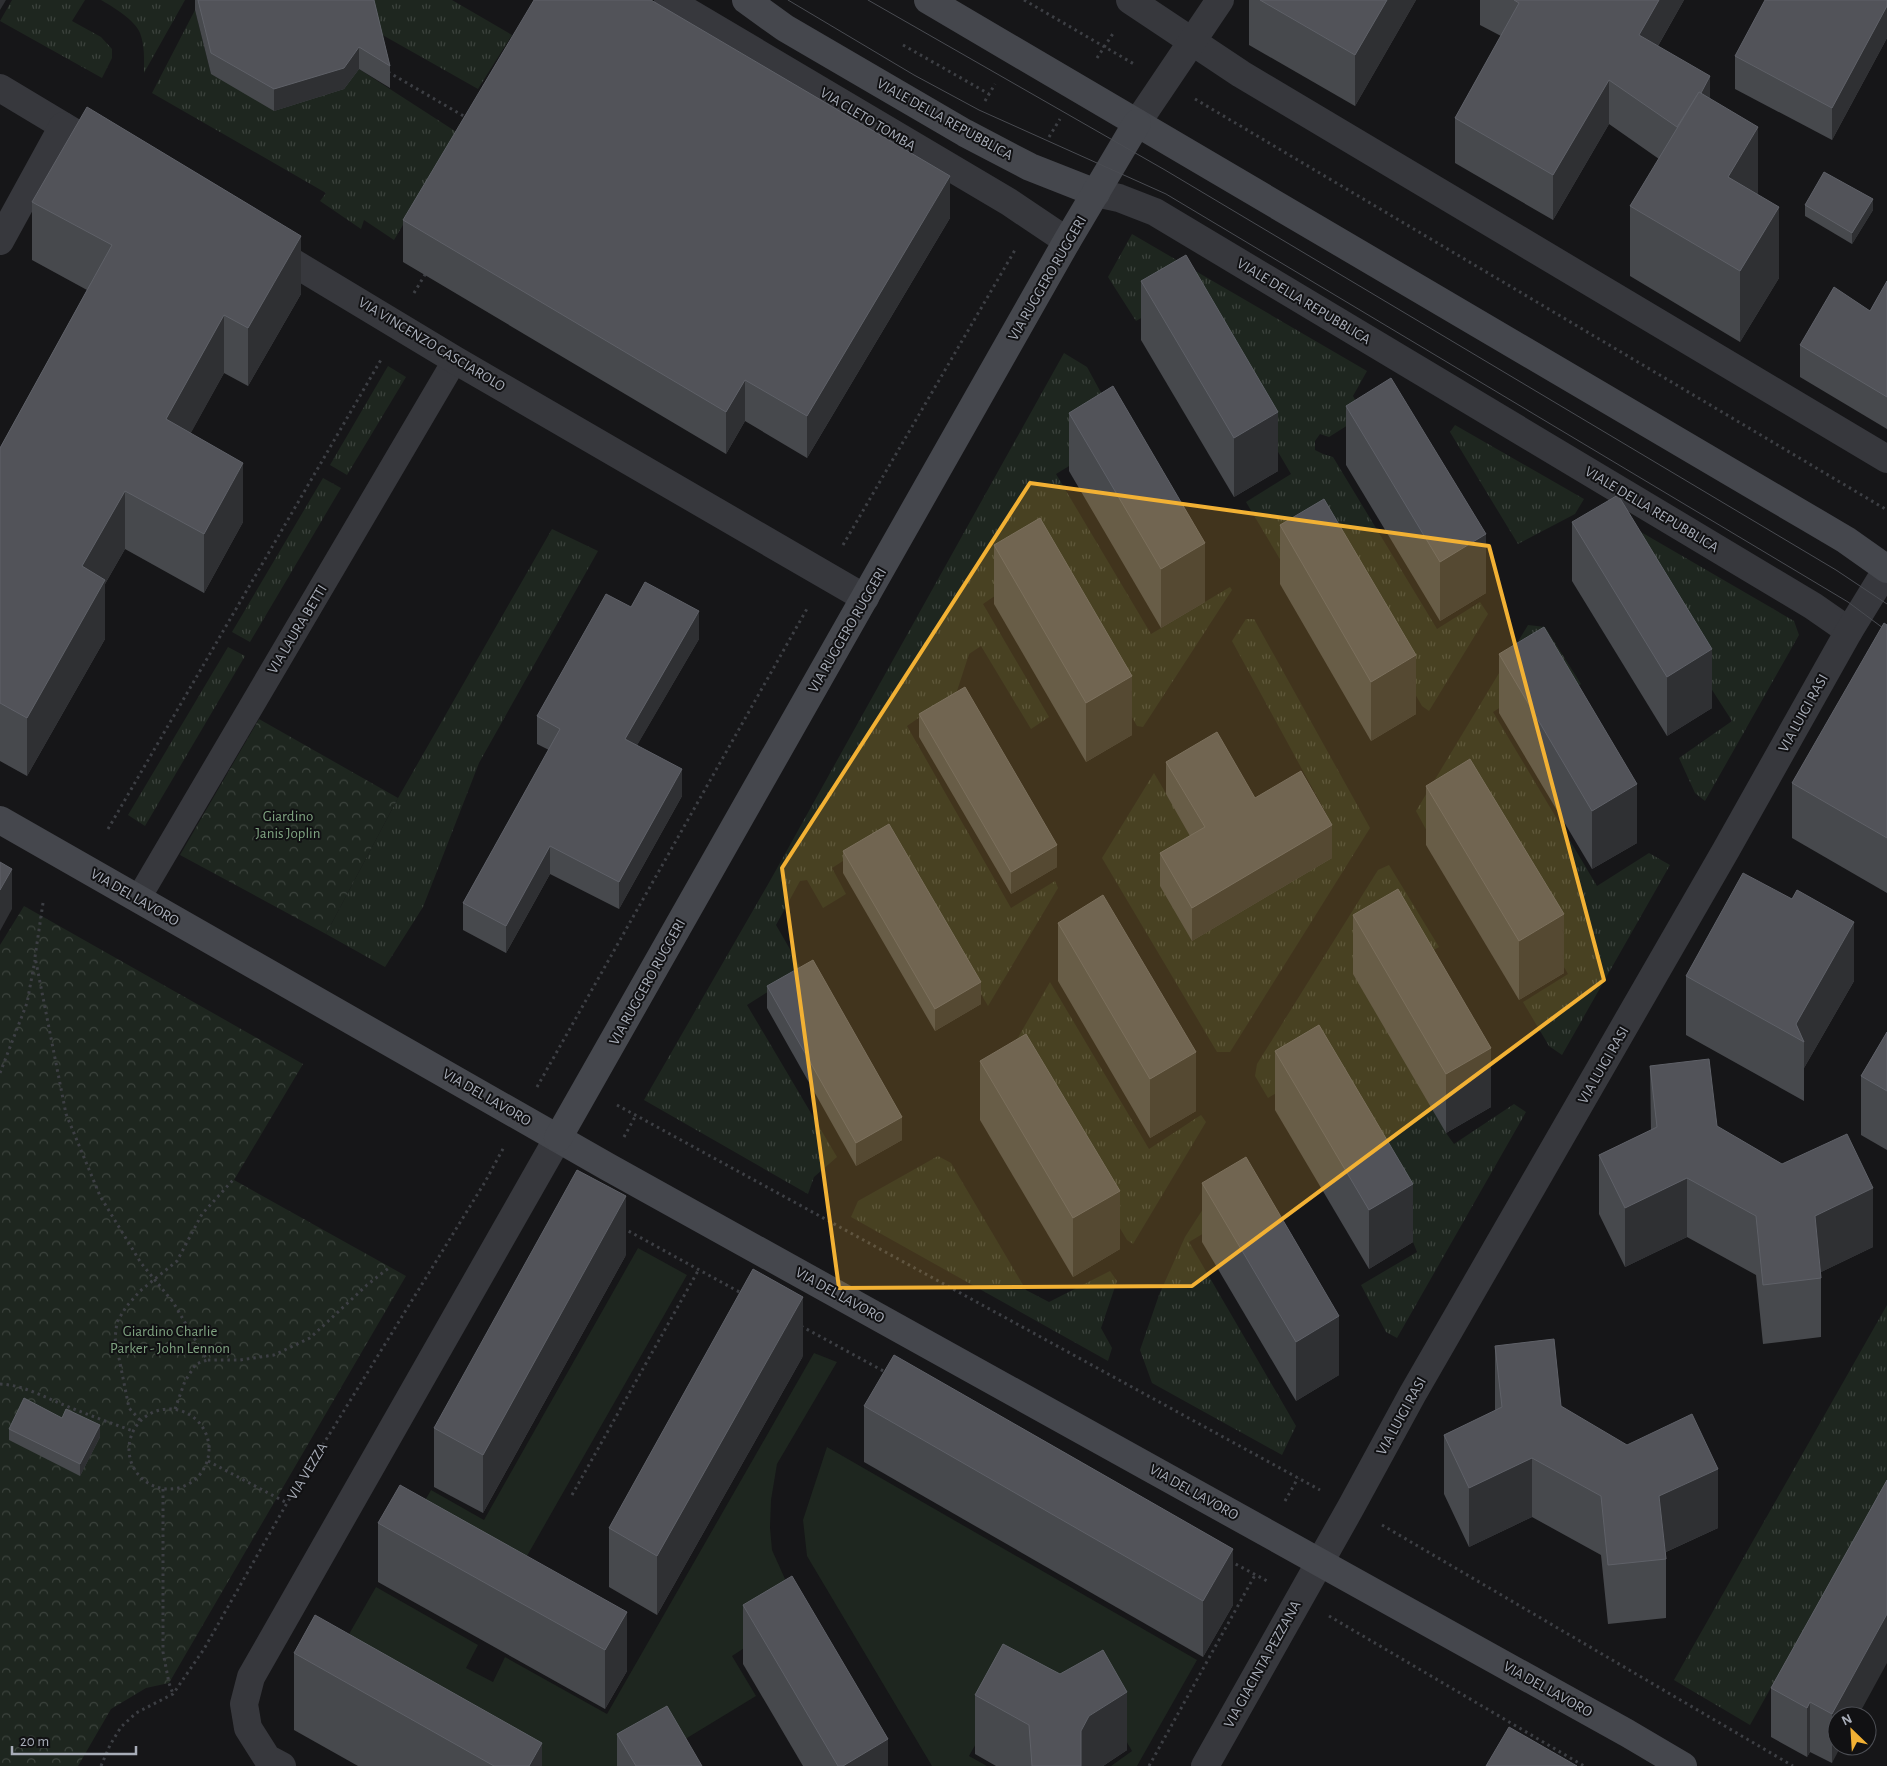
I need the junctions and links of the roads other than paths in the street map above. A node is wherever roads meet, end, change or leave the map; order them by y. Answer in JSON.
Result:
{"nodes":[{"id":1,"x":668,"y":0,"type":"edge"},
{"id":2,"x":746,"y":0,"type":"edge"},
{"id":3,"x":928,"y":0,"type":"edge"},
{"id":4,"x":1130,"y":0,"type":"edge"},
{"id":5,"x":1220,"y":0,"type":"edge"},
{"id":6,"x":1192,"y":42,"type":"junction"},
{"id":7,"x":0,"y":88,"type":"edge"},
{"id":8,"x":1137,"y":123,"type":"junction"},
{"id":9,"x":63,"y":126,"type":"junction"},
{"id":10,"x":123,"y":161,"type":"edge"},
{"id":11,"x":1096,"y":194,"type":"junction"},
{"id":12,"x":251,"y":237,"type":"edge"},
{"id":13,"x":0,"y":241,"type":"edge"},
{"id":14,"x":1067,"y":241,"type":"junction"},
{"id":15,"x":455,"y":360,"type":"junction"},
{"id":16,"x":1887,"y":459,"type":"edge"},
{"id":17,"x":1887,"y":569,"type":"edge"},
{"id":18,"x":865,"y":598,"type":"junction"},
{"id":19,"x":1849,"y":630,"type":"junction"},
{"id":20,"x":0,"y":820,"type":"edge"},
{"id":21,"x":138,"y":899,"type":"junction"},
{"id":22,"x":558,"y":1138,"type":"junction"},
{"id":23,"x":1320,"y":1562,"type":"junction"},
{"id":24,"x":282,"y":1766,"type":"edge"},
{"id":25,"x":1205,"y":1766,"type":"edge"},
{"id":26,"x":1683,"y":1766,"type":"edge"}],
"edges":[{"from":1,"to":14,"type":"street","name":"VIA CLETO TOMBA"},
{"from":2,"to":11,"type":"main road","name":"VIALE DELLA REPUBBLICA"},
{"from":3,"to":8,"type":"main road"},
{"from":4,"to":6,"type":"street"},
{"from":5,"to":6,"type":"street"},
{"from":6,"to":8,"type":"street"},
{"from":6,"to":16,"type":"street"},
{"from":7,"to":9,"type":"street"},
{"from":8,"to":11,"type":"main road","name":"VIA RUGGERO RUGGERI"},
{"from":8,"to":17,"type":"main road"},
{"from":9,"to":10,"type":"street"},
{"from":9,"to":13,"type":"street"},
{"from":11,"to":14,"type":"main road","name":"VIA RUGGERO RUGGERI"},
{"from":11,"to":19,"type":"street","name":"VIALE DELLA REPUBBLICA"},
{"from":12,"to":15,"type":"street","name":"VIA VINCENZO CASCIAROLO"},
{"from":14,"to":18,"type":"main road","name":"VIA RUGGERO RUGGERI"},
{"from":15,"to":18,"type":"street","name":"VIA VINCENZO CASCIAROLO"},
{"from":15,"to":21,"type":"lane","name":"VIA LAURA BETTI"},
{"from":17,"to":19,"type":"street","name":"VIA LUIGI RASI"},
{"from":18,"to":22,"type":"main road","name":"VIA RUGGERO RUGGERI"},
{"from":19,"to":23,"type":"street","name":"VIA LUIGI RASI"},
{"from":20,"to":21,"type":"main road","name":"VIA DEL LAVORO"},
{"from":21,"to":22,"type":"main road","name":"VIA DEL LAVORO"},
{"from":22,"to":23,"type":"main road","name":"VIA DEL LAVORO"},
{"from":22,"to":24,"type":"street"},
{"from":23,"to":25,"type":"street","name":"VIA GIACINTA PEZZANA"},
{"from":23,"to":26,"type":"main road","name":"VIA DEL LAVORO"}]}
